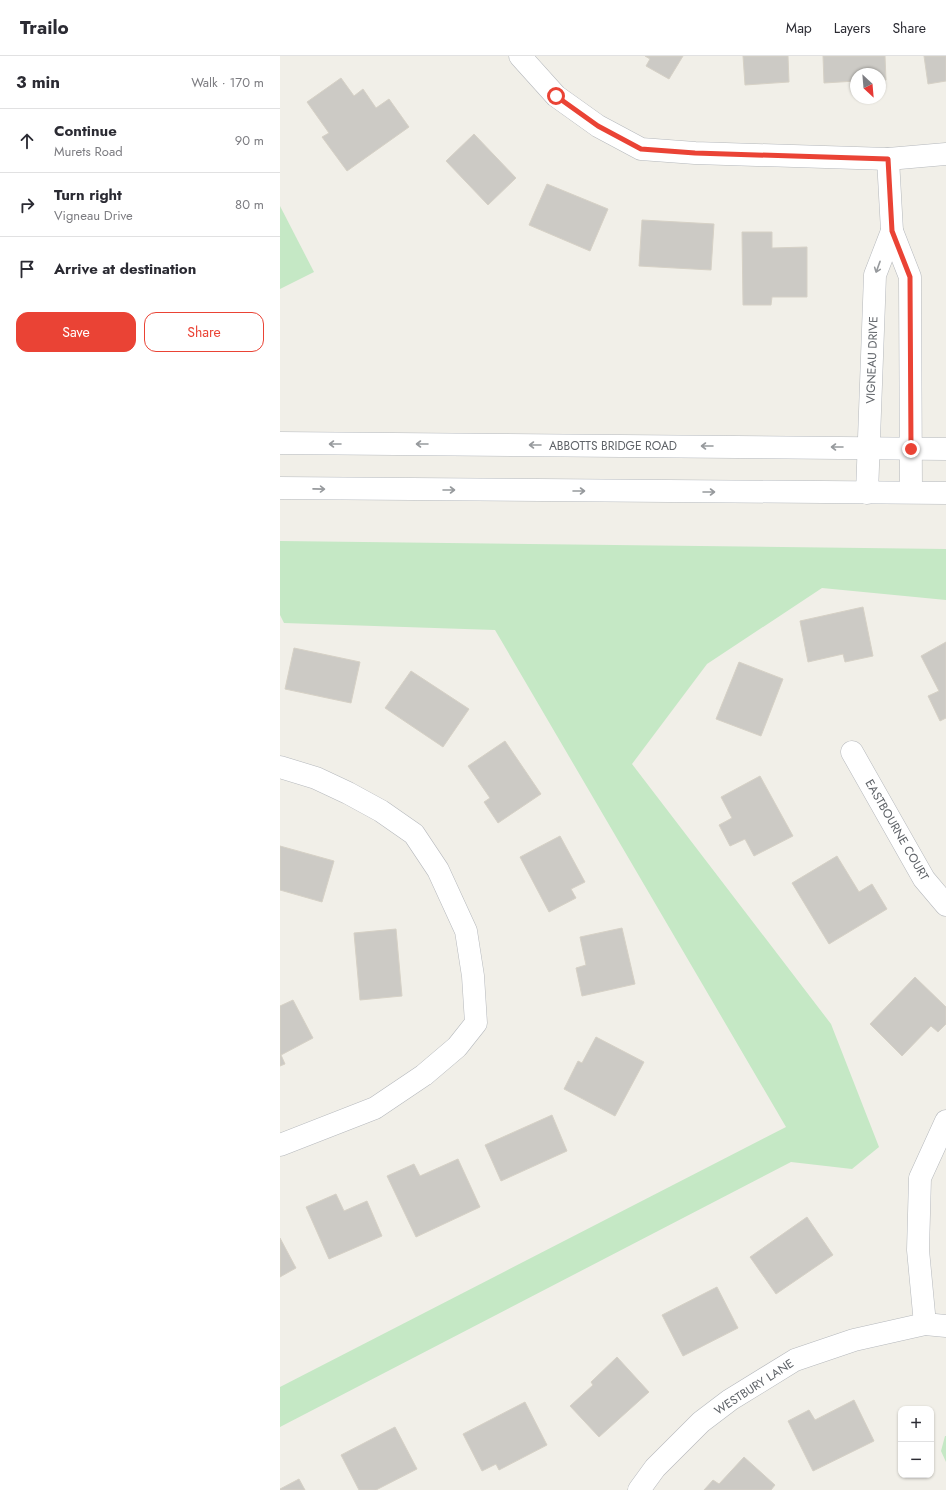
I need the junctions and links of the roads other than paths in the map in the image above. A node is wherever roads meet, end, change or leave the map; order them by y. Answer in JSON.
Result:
{"nodes":[{"id":1,"x":520,"y":56,"type":"edge"},
{"id":2,"x":946,"y":154,"type":"edge"},
{"id":3,"x":888,"y":159,"type":"junction"},
{"id":4,"x":892,"y":231,"type":"junction"},
{"id":5,"x":280,"y":443,"type":"edge"},
{"id":6,"x":869,"y":447,"type":"junction"},
{"id":7,"x":911,"y":449,"type":"junction"},
{"id":8,"x":946,"y":449,"type":"edge"},
{"id":9,"x":280,"y":488,"type":"edge"},
{"id":10,"x":911,"y":492,"type":"junction"},
{"id":11,"x":867,"y":493,"type":"junction"},
{"id":12,"x":946,"y":493,"type":"edge"},
{"id":13,"x":852,"y":752,"type":"dead end"},
{"id":14,"x":280,"y":767,"type":"edge"},
{"id":15,"x":946,"y":905,"type":"edge"},
{"id":16,"x":946,"y":1121,"type":"edge"},
{"id":17,"x":280,"y":1145,"type":"edge"},
{"id":18,"x":936,"y":1325,"type":"edge"},
{"id":19,"x":639,"y":1490,"type":"edge"}],
"edges":[{"from":1,"to":3,"type":"street"},
{"from":2,"to":3,"type":"street"},
{"from":3,"to":4,"type":"street","name":"VIGNEAU DRIVE"},
{"from":4,"to":6,"type":"street","name":"VIGNEAU DRIVE","one_way":true},
{"from":4,"to":7,"type":"street","name":"VIGNEAU DRIVE"},
{"from":6,"to":5,"type":"street","name":"ABBOTTS BRIDGE ROAD","one_way":true},
{"from":6,"to":7,"type":"street","name":"ABBOTTS BRIDGE ROAD"},
{"from":6,"to":11,"type":"street","name":"VIGNEAU DRIVE"},
{"from":7,"to":8,"type":"street","name":"ABBOTTS BRIDGE ROAD"},
{"from":7,"to":10,"type":"street","name":"VIGNEAU DRIVE"},
{"from":9,"to":11,"type":"street","one_way":true},
{"from":10,"to":11,"type":"street"},
{"from":10,"to":12,"type":"street"},
{"from":13,"to":15,"type":"street","name":"EASTBOURNE COURT"},
{"from":14,"to":17,"type":"street"},
{"from":16,"to":18,"type":"street"},
{"from":18,"to":19,"type":"street","name":"WESTBURY LANE"}]}
